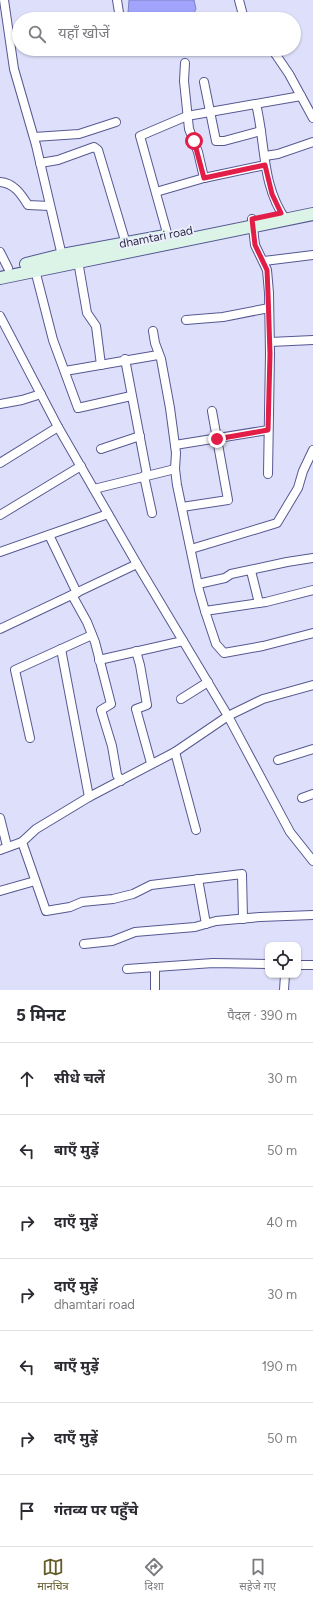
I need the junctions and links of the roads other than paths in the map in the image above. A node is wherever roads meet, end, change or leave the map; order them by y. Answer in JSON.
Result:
{"nodes":[{"id":1,"x":4,"y":0,"type":"edge"},
{"id":2,"x":116,"y":0,"type":"edge"},
{"id":3,"x":239,"y":0,"type":"edge"},
{"id":4,"x":119,"y":12,"type":"edge"},
{"id":5,"x":242,"y":12,"type":"edge"},
{"id":6,"x":12,"y":55,"type":"edge"},
{"id":7,"x":12,"y":56,"type":"edge"},
{"id":8,"x":277,"y":56,"type":"edge"},
{"id":9,"x":185,"y":63,"type":"dead end"},
{"id":10,"x":204,"y":82,"type":"dead end"},
{"id":11,"x":301,"y":96,"type":"junction"},
{"id":12,"x":256,"y":104,"type":"junction"},
{"id":13,"x":209,"y":113,"type":"junction"},
{"id":14,"x":187,"y":116,"type":"junction"},
{"id":15,"x":313,"y":118,"type":"edge"},
{"id":16,"x":116,"y":122,"type":"dead end"},
{"id":17,"x":261,"y":131,"type":"junction"},
{"id":18,"x":34,"y":137,"type":"junction"},
{"id":19,"x":313,"y":142,"type":"edge"},
{"id":20,"x":265,"y":156,"type":"junction"},
{"id":21,"x":40,"y":163,"type":"junction"},
{"id":22,"x":265,"y":165,"type":"junction"},
{"id":23,"x":204,"y":178,"type":"junction"},
{"id":24,"x":0,"y":182,"type":"edge"},
{"id":25,"x":156,"y":192,"type":"junction"},
{"id":26,"x":50,"y":206,"type":"junction"},
{"id":27,"x":313,"y":207,"type":"edge"},
{"id":28,"x":313,"y":214,"type":"edge"},
{"id":29,"x":284,"y":216,"type":"junction"},
{"id":30,"x":253,"y":222,"type":"junction"},
{"id":31,"x":169,"y":239,"type":"junction"},
{"id":32,"x":127,"y":247,"type":"junction"},
{"id":33,"x":0,"y":252,"type":"edge"},
{"id":34,"x":313,"y":255,"type":"edge"},
{"id":35,"x":63,"y":260,"type":"junction"},
{"id":36,"x":78,"y":261,"type":"junction"},
{"id":37,"x":264,"y":262,"type":"junction"},
{"id":38,"x":4,"y":269,"type":"edge"},
{"id":39,"x":35,"y":270,"type":"junction"},
{"id":40,"x":0,"y":278,"type":"edge"},
{"id":41,"x":269,"y":308,"type":"junction"},
{"id":42,"x":0,"y":316,"type":"edge"},
{"id":43,"x":186,"y":320,"type":"dead end"},
{"id":44,"x":153,"y":331,"type":"dead end"},
{"id":45,"x":313,"y":340,"type":"edge"},
{"id":46,"x":270,"y":342,"type":"junction"},
{"id":47,"x":158,"y":355,"type":"junction"},
{"id":48,"x":126,"y":359,"type":"junction"},
{"id":49,"x":101,"y":365,"type":"junction"},
{"id":50,"x":65,"y":371,"type":"junction"},
{"id":51,"x":41,"y":394,"type":"junction"},
{"id":52,"x":131,"y":396,"type":"junction"},
{"id":53,"x":0,"y":404,"type":"edge"},
{"id":54,"x":212,"y":411,"type":"dead end"},
{"id":55,"x":58,"y":427,"type":"junction"},
{"id":56,"x":268,"y":430,"type":"junction"},
{"id":57,"x":140,"y":436,"type":"junction"},
{"id":58,"x":217,"y":439,"type":"junction"},
{"id":59,"x":175,"y":445,"type":"junction"},
{"id":60,"x":101,"y":449,"type":"dead end"},
{"id":61,"x":313,"y":450,"type":"edge"},
{"id":62,"x":0,"y":463,"type":"edge"},
{"id":63,"x":81,"y":466,"type":"junction"},
{"id":64,"x":175,"y":469,"type":"junction"},
{"id":65,"x":268,"y":474,"type":"dead end"},
{"id":66,"x":146,"y":476,"type":"junction"},
{"id":67,"x":94,"y":489,"type":"junction"},
{"id":68,"x":182,"y":507,"type":"junction"},
{"id":69,"x":152,"y":513,"type":"dead end"},
{"id":70,"x":0,"y":514,"type":"edge"},
{"id":71,"x":108,"y":514,"type":"junction"},
{"id":72,"x":49,"y":535,"type":"junction"},
{"id":73,"x":192,"y":549,"type":"junction"},
{"id":74,"x":0,"y":552,"type":"edge"},
{"id":75,"x":313,"y":558,"type":"edge"},
{"id":76,"x":137,"y":564,"type":"junction"},
{"id":77,"x":251,"y":570,"type":"junction"},
{"id":78,"x":198,"y":584,"type":"junction"},
{"id":79,"x":313,"y":590,"type":"edge"},
{"id":80,"x":75,"y":594,"type":"junction"},
{"id":81,"x":259,"y":603,"type":"junction"},
{"id":82,"x":205,"y":611,"type":"junction"},
{"id":83,"x":0,"y":629,"type":"edge"},
{"id":84,"x":313,"y":633,"type":"edge"},
{"id":85,"x":92,"y":635,"type":"junction"},
{"id":86,"x":183,"y":641,"type":"junction"},
{"id":87,"x":61,"y":649,"type":"junction"},
{"id":88,"x":136,"y":651,"type":"junction"},
{"id":89,"x":99,"y":660,"type":"junction"},
{"id":90,"x":208,"y":682,"type":"junction"},
{"id":91,"x":313,"y":685,"type":"edge"},
{"id":92,"x":181,"y":699,"type":"dead end"},
{"id":93,"x":228,"y":716,"type":"junction"},
{"id":94,"x":30,"y":738,"type":"dead end"},
{"id":95,"x":313,"y":749,"type":"edge"},
{"id":96,"x":175,"y":752,"type":"junction"},
{"id":97,"x":278,"y":760,"type":"dead end"},
{"id":98,"x":152,"y":763,"type":"junction"},
{"id":99,"x":121,"y":781,"type":"junction"},
{"id":100,"x":313,"y":794,"type":"edge"},
{"id":101,"x":89,"y":797,"type":"junction"},
{"id":102,"x":302,"y":798,"type":"dead end"},
{"id":103,"x":0,"y":818,"type":"edge"},
{"id":104,"x":196,"y":830,"type":"dead end"},
{"id":105,"x":22,"y":842,"type":"junction"},
{"id":106,"x":4,"y":848,"type":"edge"},
{"id":107,"x":313,"y":861,"type":"edge"},
{"id":108,"x":198,"y":879,"type":"junction"},
{"id":109,"x":35,"y":881,"type":"junction"},
{"id":110,"x":0,"y":890,"type":"edge"},
{"id":111,"x":313,"y":915,"type":"edge"},
{"id":112,"x":243,"y":919,"type":"junction"},
{"id":113,"x":206,"y":924,"type":"junction"},
{"id":114,"x":84,"y":944,"type":"dead end"},
{"id":115,"x":265,"y":964,"type":"edge"},
{"id":116,"x":301,"y":965,"type":"edge"},
{"id":117,"x":313,"y":965,"type":"edge"},
{"id":118,"x":155,"y":967,"type":"junction"},
{"id":119,"x":127,"y":969,"type":"dead end"},
{"id":120,"x":285,"y":978,"type":"edge"},
{"id":121,"x":155,"y":990,"type":"edge"},
{"id":122,"x":284,"y":990,"type":"edge"}],
"edges":[{"from":1,"to":6,"type":"street"},
{"from":2,"to":4,"type":"street"},
{"from":3,"to":5,"type":"street"},
{"from":7,"to":18,"type":"street"},
{"from":8,"to":11,"type":"street"},
{"from":9,"to":14,"type":"street"},
{"from":10,"to":13,"type":"street"},
{"from":11,"to":12,"type":"street"},
{"from":11,"to":15,"type":"street"},
{"from":12,"to":13,"type":"street"},
{"from":12,"to":17,"type":"street"},
{"from":13,"to":14,"type":"street"},
{"from":13,"to":17,"type":"street"},
{"from":14,"to":23,"type":"street"},
{"from":14,"to":25,"type":"street"},
{"from":16,"to":18,"type":"street"},
{"from":17,"to":20,"type":"street"},
{"from":18,"to":21,"type":"street"},
{"from":19,"to":20,"type":"street"},
{"from":20,"to":22,"type":"street"},
{"from":21,"to":26,"type":"street"},
{"from":21,"to":32,"type":"street"},
{"from":22,"to":23,"type":"street"},
{"from":22,"to":29,"type":"street"},
{"from":23,"to":25,"type":"street"},
{"from":24,"to":26,"type":"street"},
{"from":25,"to":31,"type":"street"},
{"from":26,"to":35,"type":"street"},
{"from":27,"to":29,"type":"main road"},
{"from":28,"to":29,"type":"main road"},
{"from":29,"to":30,"type":"main road"},
{"from":30,"to":31,"type":"main road"},
{"from":30,"to":37,"type":"street"},
{"from":31,"to":32,"type":"main road"},
{"from":32,"to":35,"type":"main road","name":"dhamtari road"},
{"from":32,"to":36,"type":"main road"},
{"from":33,"to":38,"type":"street"},
{"from":34,"to":37,"type":"street"},
{"from":35,"to":36,"type":"main road"},
{"from":35,"to":38,"type":"main road","name":"dhamtari road"},
{"from":35,"to":39,"type":"main road"},
{"from":36,"to":49,"type":"street"},
{"from":37,"to":41,"type":"street"},
{"from":39,"to":40,"type":"main road"},
{"from":39,"to":50,"type":"street"},
{"from":41,"to":43,"type":"street"},
{"from":41,"to":46,"type":"street"},
{"from":42,"to":51,"type":"street"},
{"from":44,"to":47,"type":"street"},
{"from":45,"to":46,"type":"street"},
{"from":46,"to":56,"type":"street"},
{"from":47,"to":48,"type":"street"},
{"from":47,"to":59,"type":"street"},
{"from":48,"to":49,"type":"street"},
{"from":48,"to":52,"type":"street"},
{"from":49,"to":50,"type":"street"},
{"from":50,"to":52,"type":"street"},
{"from":51,"to":53,"type":"street"},
{"from":51,"to":55,"type":"street"},
{"from":52,"to":57,"type":"street"},
{"from":54,"to":58,"type":"street"},
{"from":55,"to":62,"type":"street"},
{"from":55,"to":63,"type":"street"},
{"from":56,"to":58,"type":"street"},
{"from":56,"to":65,"type":"street"},
{"from":57,"to":60,"type":"street"},
{"from":57,"to":66,"type":"street"},
{"from":58,"to":59,"type":"street"},
{"from":58,"to":68,"type":"street"},
{"from":59,"to":64,"type":"street"},
{"from":61,"to":73,"type":"street"},
{"from":63,"to":67,"type":"street"},
{"from":63,"to":70,"type":"street"},
{"from":64,"to":66,"type":"street"},
{"from":64,"to":68,"type":"street"},
{"from":66,"to":67,"type":"street"},
{"from":66,"to":69,"type":"street"},
{"from":67,"to":71,"type":"street"},
{"from":68,"to":73,"type":"street"},
{"from":71,"to":72,"type":"street"},
{"from":71,"to":76,"type":"street"},
{"from":72,"to":74,"type":"street"},
{"from":72,"to":80,"type":"street"},
{"from":73,"to":78,"type":"street"},
{"from":75,"to":77,"type":"street"},
{"from":76,"to":80,"type":"street"},
{"from":76,"to":86,"type":"street"},
{"from":77,"to":78,"type":"street"},
{"from":77,"to":81,"type":"street"},
{"from":78,"to":82,"type":"street"},
{"from":79,"to":81,"type":"street"},
{"from":80,"to":83,"type":"street"},
{"from":80,"to":85,"type":"street"},
{"from":81,"to":82,"type":"street"},
{"from":82,"to":84,"type":"street"},
{"from":85,"to":87,"type":"street"},
{"from":85,"to":89,"type":"street"},
{"from":86,"to":88,"type":"street"},
{"from":86,"to":90,"type":"street"},
{"from":87,"to":94,"type":"street"},
{"from":87,"to":101,"type":"street"},
{"from":88,"to":89,"type":"street"},
{"from":88,"to":98,"type":"street"},
{"from":89,"to":99,"type":"street"},
{"from":90,"to":92,"type":"street"},
{"from":90,"to":93,"type":"street"},
{"from":91,"to":93,"type":"street"},
{"from":93,"to":96,"type":"street"},
{"from":93,"to":107,"type":"street"},
{"from":95,"to":97,"type":"street"},
{"from":96,"to":98,"type":"street"},
{"from":96,"to":104,"type":"street"},
{"from":98,"to":99,"type":"street"},
{"from":99,"to":101,"type":"street"},
{"from":100,"to":102,"type":"street"},
{"from":101,"to":105,"type":"street"},
{"from":103,"to":106,"type":"street"},
{"from":105,"to":106,"type":"street"},
{"from":105,"to":109,"type":"street"},
{"from":108,"to":109,"type":"street"},
{"from":108,"to":112,"type":"street"},
{"from":108,"to":113,"type":"street"},
{"from":109,"to":110,"type":"street"},
{"from":111,"to":112,"type":"street"},
{"from":112,"to":113,"type":"street"},
{"from":113,"to":114,"type":"street"},
{"from":115,"to":118,"type":"street"},
{"from":116,"to":117,"type":"street"},
{"from":118,"to":119,"type":"street"},
{"from":118,"to":121,"type":"street"},
{"from":120,"to":122,"type":"street"}]}
